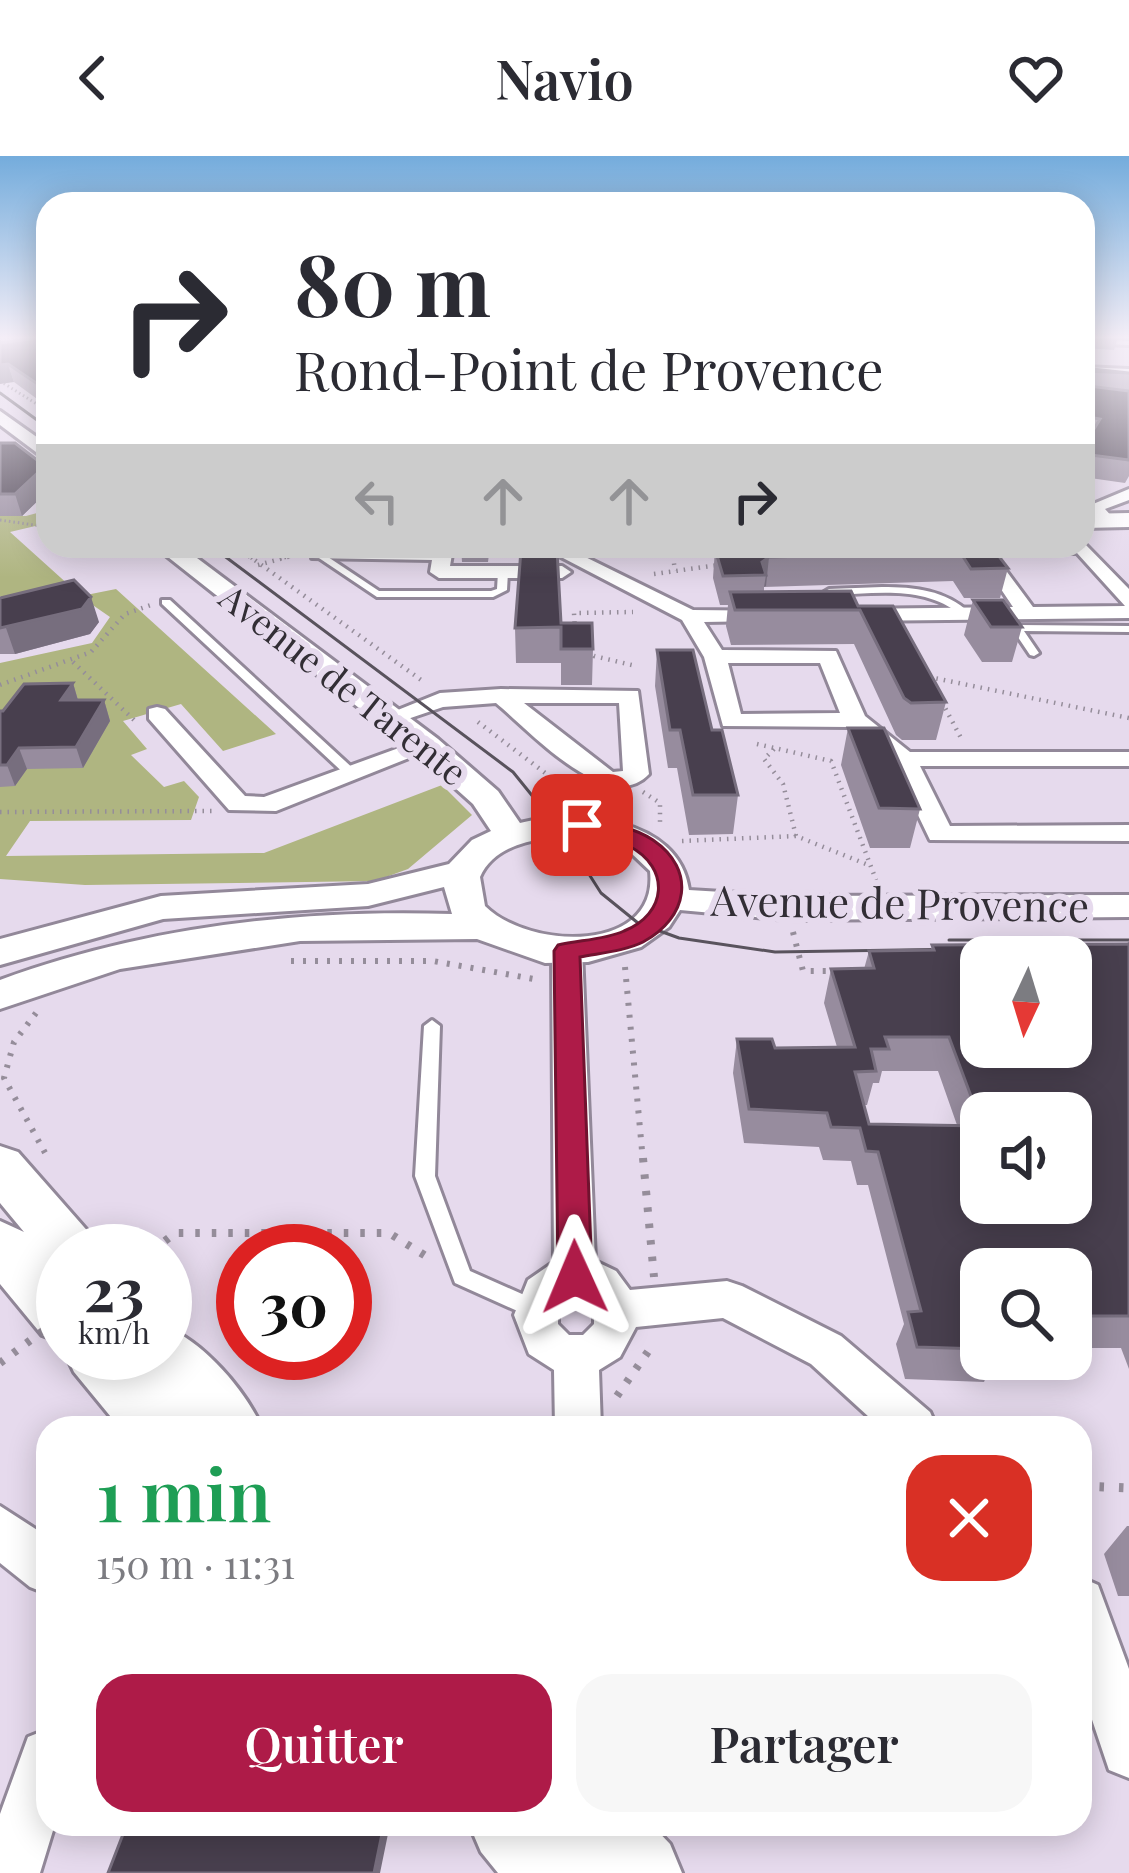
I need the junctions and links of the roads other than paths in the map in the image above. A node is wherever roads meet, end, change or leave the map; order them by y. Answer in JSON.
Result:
{"nodes":[{"id":1,"x":2,"y":419,"type":"edge"},
{"id":2,"x":36,"y":443,"type":"edge"},
{"id":3,"x":36,"y":451,"type":"edge"},
{"id":4,"x":16,"y":455,"type":"edge"},
{"id":5,"x":1129,"y":494,"type":"edge"},
{"id":6,"x":1095,"y":507,"type":"edge"},
{"id":7,"x":184,"y":558,"type":"edge"},
{"id":8,"x":325,"y":558,"type":"edge"},
{"id":9,"x":442,"y":558,"type":"edge"},
{"id":10,"x":570,"y":558,"type":"edge"},
{"id":11,"x":985,"y":558,"type":"edge"},
{"id":12,"x":1092,"y":558,"type":"edge"},
{"id":13,"x":503,"y":572,"type":"junction"},
{"id":14,"x":594,"y":572,"type":"junction"},
{"id":15,"x":813,"y":592,"type":"edge"},
{"id":16,"x":1129,"y":601,"type":"edge"},
{"id":17,"x":166,"y":602,"type":"road end"},
{"id":18,"x":680,"y":611,"type":"junction"},
{"id":19,"x":781,"y":612,"type":"edge"},
{"id":20,"x":1129,"y":612,"type":"edge"},
{"id":21,"x":965,"y":613,"type":"junction"},
{"id":22,"x":839,"y":615,"type":"edge"},
{"id":23,"x":1017,"y":618,"type":"junction"},
{"id":24,"x":1129,"y":629,"type":"edge"},
{"id":25,"x":1034,"y":653,"type":"dead end"},
{"id":26,"x":715,"y":657,"type":"junction"},
{"id":27,"x":500,"y":696,"type":"junction"},
{"id":28,"x":157,"y":714,"type":"road end"},
{"id":29,"x":390,"y":718,"type":"junction"},
{"id":30,"x":855,"y":720,"type":"junction"},
{"id":31,"x":427,"y":746,"type":"junction"},
{"id":32,"x":904,"y":759,"type":"junction"},
{"id":33,"x":1129,"y":760,"type":"edge"},
{"id":34,"x":353,"y":775,"type":"junction"},
{"id":35,"x":516,"y":826,"type":"junction"},
{"id":36,"x":1129,"y":833,"type":"edge"},
{"id":37,"x":465,"y":871,"type":"junction"},
{"id":38,"x":672,"y":897,"type":"junction"},
{"id":39,"x":1129,"y":907,"type":"edge"},
{"id":40,"x":485,"y":928,"type":"junction"},
{"id":41,"x":0,"y":952,"type":"edge"},
{"id":42,"x":567,"y":967,"type":"junction"},
{"id":43,"x":0,"y":995,"type":"edge"},
{"id":44,"x":432,"y":1026,"type":"dead end"},
{"id":45,"x":0,"y":1166,"type":"edge"},
{"id":46,"x":48,"y":1224,"type":"edge"},
{"id":47,"x":0,"y":1244,"type":"edge"},
{"id":48,"x":575,"y":1277,"type":"junction"},
{"id":49,"x":36,"y":1286,"type":"edge"},
{"id":50,"x":638,"y":1306,"type":"junction"},
{"id":51,"x":533,"y":1309,"type":"junction"},
{"id":52,"x":576,"y":1353,"type":"junction"},
{"id":53,"x":118,"y":1380,"type":"edge"},
{"id":54,"x":187,"y":1380,"type":"edge"},
{"id":55,"x":149,"y":1416,"type":"edge"},
{"id":56,"x":220,"y":1416,"type":"edge"},
{"id":57,"x":578,"y":1416,"type":"edge"},
{"id":58,"x":900,"y":1416,"type":"edge"},
{"id":59,"x":0,"y":1531,"type":"edge"},
{"id":60,"x":36,"y":1560,"type":"edge"},
{"id":61,"x":1092,"y":1639,"type":"edge"},
{"id":62,"x":1129,"y":1750,"type":"edge"},
{"id":63,"x":36,"y":1794,"type":"edge"},
{"id":64,"x":520,"y":1836,"type":"edge"},
{"id":65,"x":607,"y":1836,"type":"edge"},
{"id":66,"x":10,"y":1873,"type":"edge"},
{"id":67,"x":552,"y":1873,"type":"edge"},
{"id":68,"x":640,"y":1873,"type":"edge"}],
"edges":[{"from":1,"to":2,"type":"street"},
{"from":3,"to":4,"type":"street"},
{"from":5,"to":6,"type":"street"},
{"from":7,"to":29,"type":"street","name":"Avenue de Tarente"},
{"from":8,"to":13,"type":"lane"},
{"from":9,"to":13,"type":"street"},
{"from":10,"to":14,"type":"street"},
{"from":11,"to":23,"type":"street"},
{"from":12,"to":16,"type":"street"},
{"from":13,"to":14,"type":"street"},
{"from":14,"to":18,"type":"street"},
{"from":15,"to":21,"type":"lane"},
{"from":17,"to":34,"type":"lane"},
{"from":18,"to":19,"type":"street"},
{"from":18,"to":26,"type":"street"},
{"from":20,"to":23,"type":"street"},
{"from":21,"to":22,"type":"street"},
{"from":21,"to":23,"type":"street"},
{"from":23,"to":24,"type":"lane"},
{"from":23,"to":25,"type":"lane"},
{"from":26,"to":30,"type":"street"},
{"from":26,"to":30,"type":"street"},
{"from":27,"to":27,"type":"street"},
{"from":27,"to":29,"type":"street"},
{"from":28,"to":34,"type":"street"},
{"from":29,"to":31,"type":"street","name":"Avenue de Tarente"},
{"from":30,"to":32,"type":"street"},
{"from":31,"to":34,"type":"street"},
{"from":31,"to":35,"type":"street","name":"Avenue de Tarente"},
{"from":32,"to":33,"type":"street"},
{"from":32,"to":36,"type":"street"},
{"from":35,"to":37,"type":"street"},
{"from":35,"to":38,"type":"street"},
{"from":37,"to":40,"type":"street"},
{"from":37,"to":41,"type":"street"},
{"from":38,"to":39,"type":"street","name":"Avenue de Provence"},
{"from":38,"to":42,"type":"street"},
{"from":40,"to":42,"type":"street"},
{"from":40,"to":43,"type":"street"},
{"from":42,"to":48,"type":"street"},
{"from":44,"to":51,"type":"lane"},
{"from":45,"to":46,"type":"main road"},
{"from":47,"to":49,"type":"main road"},
{"from":48,"to":50,"type":"street"},
{"from":48,"to":51,"type":"street"},
{"from":50,"to":52,"type":"street"},
{"from":50,"to":58,"type":"street"},
{"from":51,"to":52,"type":"street"},
{"from":52,"to":57,"type":"street"},
{"from":53,"to":55,"type":"main road"},
{"from":54,"to":56,"type":"main road"},
{"from":59,"to":60,"type":"street"},
{"from":61,"to":62,"type":"street"},
{"from":63,"to":66,"type":"street"},
{"from":64,"to":67,"type":"main road"},
{"from":65,"to":68,"type":"main road"}]}
